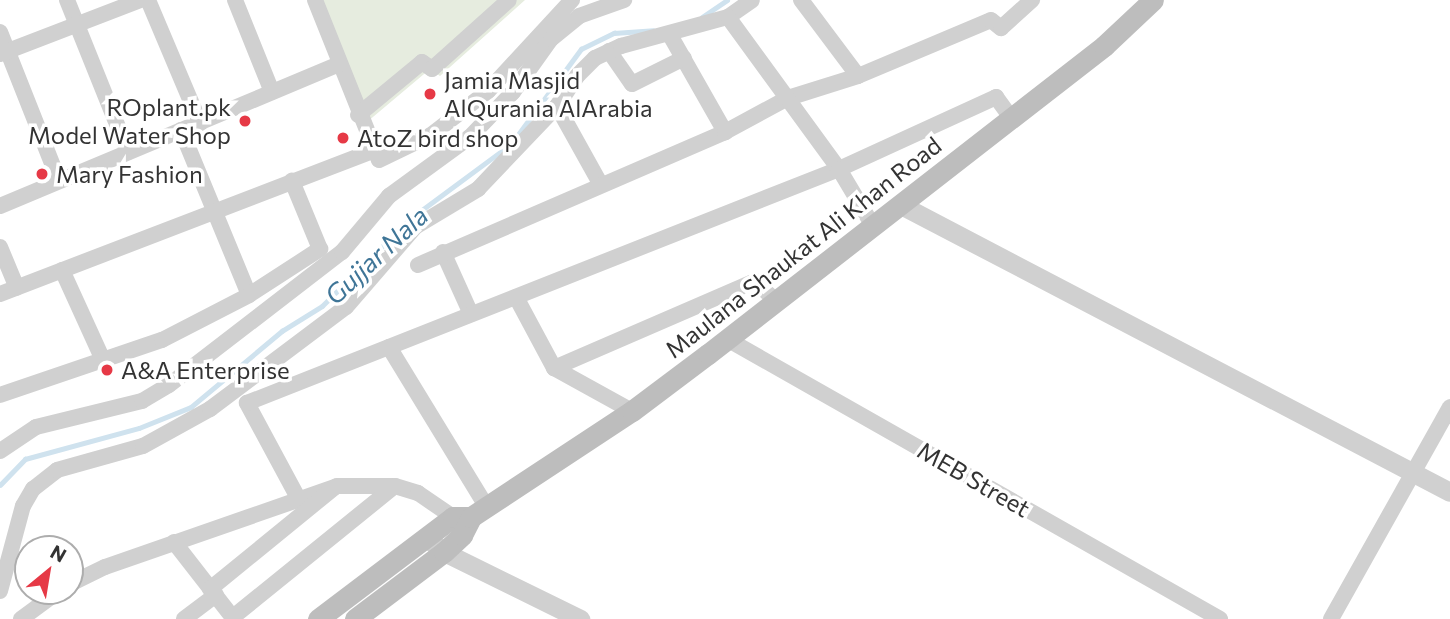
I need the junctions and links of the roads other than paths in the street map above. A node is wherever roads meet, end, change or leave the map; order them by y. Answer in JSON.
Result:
{"nodes":[{"id":1,"x":67,"y":0,"type":"edge"},
{"id":2,"x":141,"y":0,"type":"edge"},
{"id":3,"x":148,"y":0,"type":"edge"},
{"id":4,"x":235,"y":0,"type":"edge"},
{"id":5,"x":316,"y":0,"type":"edge"},
{"id":6,"x":509,"y":0,"type":"edge"},
{"id":7,"x":572,"y":0,"type":"edge"},
{"id":8,"x":624,"y":0,"type":"edge"},
{"id":9,"x":752,"y":0,"type":"edge"},
{"id":10,"x":801,"y":0,"type":"edge"},
{"id":11,"x":1153,"y":0,"type":"edge"},
{"id":12,"x":1024,"y":2,"type":"edge"},
{"id":13,"x":728,"y":17,"type":"junction"},
{"id":14,"x":77,"y":25,"type":"junction"},
{"id":15,"x":0,"y":32,"type":"edge"},
{"id":16,"x":670,"y":35,"type":"junction"},
{"id":17,"x":609,"y":51,"type":"junction"},
{"id":18,"x":4,"y":53,"type":"edge"},
{"id":19,"x":684,"y":58,"type":"junction"},
{"id":20,"x":339,"y":64,"type":"junction"},
{"id":21,"x":858,"y":76,"type":"junction"},
{"id":22,"x":272,"y":92,"type":"junction"},
{"id":23,"x":788,"y":98,"type":"junction"},
{"id":24,"x":557,"y":106,"type":"junction"},
{"id":25,"x":358,"y":115,"type":"junction"},
{"id":26,"x":1012,"y":119,"type":"junction"},
{"id":27,"x":200,"y":122,"type":"junction"},
{"id":28,"x":181,"y":130,"type":"junction"},
{"id":29,"x":725,"y":132,"type":"junction"},
{"id":30,"x":372,"y":151,"type":"junction"},
{"id":31,"x":128,"y":152,"type":"junction"},
{"id":32,"x":839,"y":169,"type":"junction"},
{"id":33,"x":59,"y":181,"type":"junction"},
{"id":34,"x":292,"y":181,"type":"junction"},
{"id":35,"x":601,"y":185,"type":"junction"},
{"id":36,"x":901,"y":205,"type":"junction"},
{"id":37,"x":0,"y":206,"type":"edge"},
{"id":38,"x":215,"y":211,"type":"junction"},
{"id":39,"x":873,"y":226,"type":"junction"},
{"id":40,"x":0,"y":247,"type":"edge"},
{"id":41,"x":443,"y":252,"type":"junction"},
{"id":42,"x":418,"y":265,"type":"dead end"},
{"id":43,"x":62,"y":271,"type":"junction"},
{"id":44,"x":17,"y":288,"type":"junction"},
{"id":45,"x":0,"y":294,"type":"edge"},
{"id":46,"x":249,"y":295,"type":"junction"},
{"id":47,"x":516,"y":297,"type":"junction"},
{"id":48,"x":776,"y":302,"type":"junction"},
{"id":49,"x":471,"y":314,"type":"junction"},
{"id":50,"x":727,"y":339,"type":"junction"},
{"id":51,"x":389,"y":347,"type":"junction"},
{"id":52,"x":103,"y":360,"type":"junction"},
{"id":53,"x":554,"y":368,"type":"junction"},
{"id":54,"x":0,"y":395,"type":"edge"},
{"id":55,"x":1450,"y":407,"type":"edge"},
{"id":56,"x":632,"y":411,"type":"junction"},
{"id":57,"x":0,"y":451,"type":"edge"},
{"id":58,"x":1414,"y":472,"type":"junction"},
{"id":59,"x":337,"y":486,"type":"junction"},
{"id":60,"x":395,"y":486,"type":"junction"},
{"id":61,"x":1450,"y":492,"type":"edge"},
{"id":62,"x":297,"y":496,"type":"junction"},
{"id":63,"x":470,"y":513,"type":"junction"},
{"id":64,"x":427,"y":538,"type":"junction"},
{"id":65,"x":174,"y":542,"type":"junction"},
{"id":66,"x":444,"y":552,"type":"junction"},
{"id":67,"x":84,"y":578,"type":"edge"},
{"id":68,"x":0,"y":591,"type":"edge"},
{"id":69,"x":213,"y":592,"type":"junction"},
{"id":70,"x":40,"y":605,"type":"edge"},
{"id":71,"x":233,"y":618,"type":"edge"},
{"id":72,"x":21,"y":619,"type":"edge"},
{"id":73,"x":184,"y":619,"type":"edge"},
{"id":74,"x":318,"y":619,"type":"edge"},
{"id":75,"x":355,"y":619,"type":"edge"},
{"id":76,"x":580,"y":619,"type":"edge"},
{"id":77,"x":1220,"y":619,"type":"edge"},
{"id":78,"x":1331,"y":619,"type":"edge"}],
"edges":[{"from":1,"to":14,"type":"street"},
{"from":2,"to":14,"type":"street"},
{"from":3,"to":27,"type":"street"},
{"from":4,"to":22,"type":"street"},
{"from":5,"to":20,"type":"street"},
{"from":6,"to":25,"type":"street"},
{"from":7,"to":30,"type":"street"},
{"from":8,"to":57,"type":"street"},
{"from":9,"to":13,"type":"street"},
{"from":10,"to":21,"type":"street"},
{"from":11,"to":26,"type":"main road","name":"Maulana Shaukat Ali Khan Road"},
{"from":12,"to":21,"type":"street"},
{"from":13,"to":16,"type":"street"},
{"from":13,"to":23,"type":"street"},
{"from":14,"to":18,"type":"street"},
{"from":14,"to":31,"type":"street"},
{"from":15,"to":18,"type":"street"},
{"from":16,"to":17,"type":"street"},
{"from":16,"to":19,"type":"street"},
{"from":17,"to":19,"type":"street"},
{"from":17,"to":24,"type":"street"},
{"from":18,"to":33,"type":"street"},
{"from":19,"to":29,"type":"street"},
{"from":20,"to":22,"type":"street"},
{"from":20,"to":25,"type":"street"},
{"from":21,"to":23,"type":"street"},
{"from":22,"to":27,"type":"street"},
{"from":23,"to":29,"type":"street"},
{"from":23,"to":32,"type":"street"},
{"from":24,"to":35,"type":"street"},
{"from":24,"to":68,"type":"street"},
{"from":25,"to":30,"type":"street"},
{"from":26,"to":32,"type":"street"},
{"from":26,"to":36,"type":"main road","name":"Maulana Shaukat Ali Khan Road"},
{"from":27,"to":28,"type":"street"},
{"from":28,"to":31,"type":"street"},
{"from":28,"to":38,"type":"street"},
{"from":29,"to":35,"type":"street"},
{"from":30,"to":34,"type":"street"},
{"from":31,"to":33,"type":"street"},
{"from":32,"to":39,"type":"street"},
{"from":32,"to":47,"type":"street"},
{"from":33,"to":37,"type":"street"},
{"from":34,"to":38,"type":"street"},
{"from":34,"to":46,"type":"street"},
{"from":35,"to":41,"type":"street"},
{"from":36,"to":39,"type":"main road","name":"Maulana Shaukat Ali Khan Road"},
{"from":36,"to":58,"type":"street"},
{"from":38,"to":43,"type":"street"},
{"from":38,"to":46,"type":"street"},
{"from":39,"to":48,"type":"main road","name":"Maulana Shaukat Ali Khan Road"},
{"from":40,"to":44,"type":"street"},
{"from":41,"to":42,"type":"street"},
{"from":41,"to":49,"type":"street"},
{"from":43,"to":44,"type":"street"},
{"from":43,"to":52,"type":"street"},
{"from":44,"to":45,"type":"street"},
{"from":46,"to":52,"type":"street"},
{"from":47,"to":49,"type":"street"},
{"from":47,"to":53,"type":"street"},
{"from":48,"to":50,"type":"main road","name":"Maulana Shaukat Ali Khan Road"},
{"from":48,"to":53,"type":"street"},
{"from":49,"to":51,"type":"street"},
{"from":50,"to":56,"type":"main road","name":"Maulana Shaukat Ali Khan Road"},
{"from":50,"to":77,"type":"street","name":"MEB Street"},
{"from":51,"to":62,"type":"street"},
{"from":51,"to":63,"type":"street"},
{"from":52,"to":54,"type":"street"},
{"from":53,"to":56,"type":"street"},
{"from":55,"to":58,"type":"street"},
{"from":56,"to":63,"type":"main road","name":"Maulana Shaukat Ali Khan Road"},
{"from":58,"to":61,"type":"street"},
{"from":58,"to":78,"type":"street"},
{"from":59,"to":60,"type":"street"},
{"from":59,"to":62,"type":"street"},
{"from":59,"to":69,"type":"street"},
{"from":60,"to":63,"type":"street"},
{"from":60,"to":71,"type":"street"},
{"from":62,"to":65,"type":"street"},
{"from":63,"to":64,"type":"main road","name":"Maulana Shaukat Ali Khan Road"},
{"from":63,"to":66,"type":"main road","name":"Maulana Shaukat Ali Khan Road"},
{"from":64,"to":66,"type":"street"},
{"from":64,"to":74,"type":"main road","name":"Maulana Shaukat Ali Khan Road"},
{"from":65,"to":67,"type":"street"},
{"from":65,"to":69,"type":"street"},
{"from":66,"to":75,"type":"main road","name":"Maulana Shaukat Ali Khan Road"},
{"from":66,"to":76,"type":"street"},
{"from":69,"to":71,"type":"street"},
{"from":69,"to":73,"type":"street"},
{"from":70,"to":72,"type":"street"}]}
